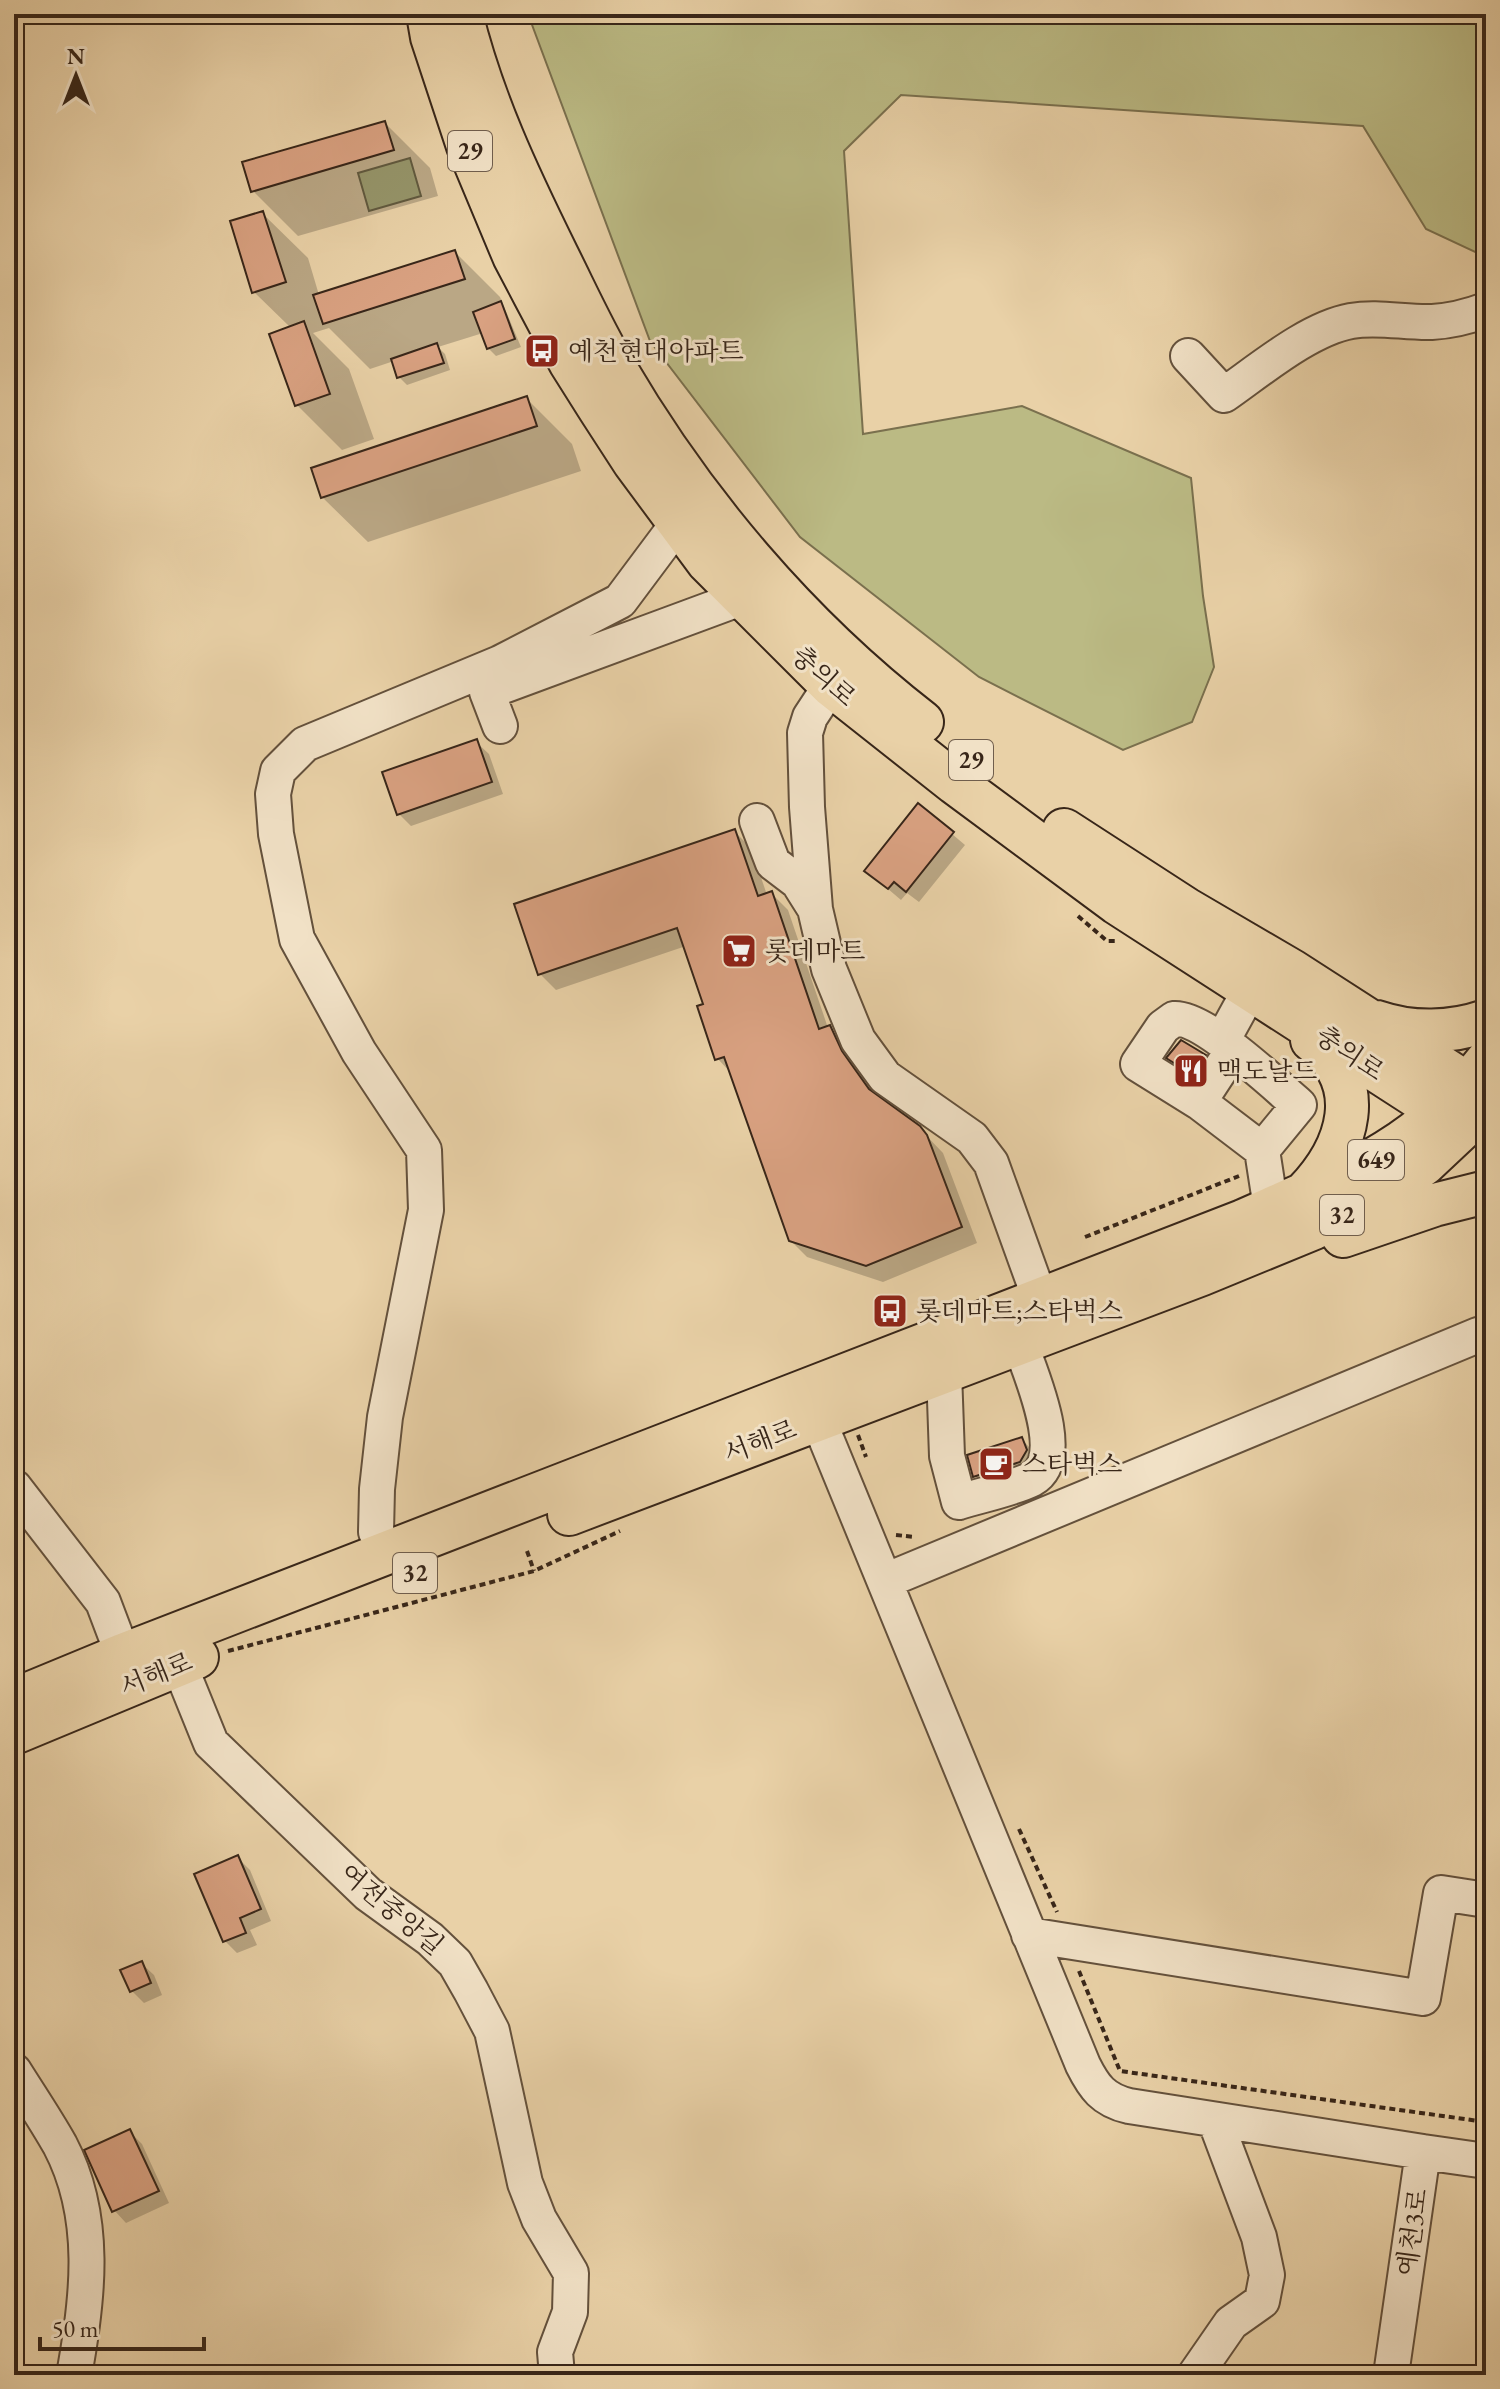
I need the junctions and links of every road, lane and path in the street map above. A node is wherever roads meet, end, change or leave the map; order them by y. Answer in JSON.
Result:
{"nodes":[{"id":1,"x":428,"y":14,"type":"edge"},
{"id":2,"x":461,"y":14,"type":"edge"},
{"id":3,"x":1486,"y":310,"type":"edge"},
{"id":4,"x":569,"y":322,"type":"junction"},
{"id":5,"x":1188,"y":356,"type":"dead end"},
{"id":6,"x":679,"y":522,"type":"junction"},
{"id":7,"x":741,"y":598,"type":"junction"},
{"id":8,"x":831,"y":685,"type":"junction"},
{"id":9,"x":500,"y":726,"type":"dead end"},
{"id":10,"x":757,"y":821,"type":"dead end"},
{"id":11,"x":815,"y":909,"type":"junction"},
{"id":12,"x":1273,"y":989,"type":"junction"},
{"id":13,"x":1355,"y":1013,"type":"junction"},
{"id":14,"x":1486,"y":1021,"type":"edge"},
{"id":15,"x":1227,"y":1045,"type":"junction"},
{"id":16,"x":1199,"y":1102,"type":"junction"},
{"id":17,"x":1474,"y":1104,"type":"edge"},
{"id":18,"x":1262,"y":1150,"type":"junction"},
{"id":19,"x":1484,"y":1194,"type":"edge"},
{"id":20,"x":1297,"y":1210,"type":"junction"},
{"id":21,"x":1202,"y":1274,"type":"junction"},
{"id":22,"x":1040,"y":1299,"type":"junction"},
{"id":23,"x":1483,"y":1330,"type":"edge"},
{"id":24,"x":1020,"y":1343,"type":"junction"},
{"id":25,"x":944,"y":1372,"type":"junction"},
{"id":26,"x":826,"y":1411,"type":"junction"},
{"id":27,"x":869,"y":1466,"type":"dead end"},
{"id":28,"x":14,"y":1487,"type":"edge"},
{"id":29,"x":376,"y":1532,"type":"junction"},
{"id":30,"x":894,"y":1535,"type":"dead end"},
{"id":31,"x":527,"y":1551,"type":"dead end"},
{"id":32,"x":926,"y":1564,"type":"junction"},
{"id":33,"x":534,"y":1571,"type":"dead end"},
{"id":34,"x":885,"y":1581,"type":"junction"},
{"id":35,"x":123,"y":1655,"type":"junction"},
{"id":36,"x":179,"y":1664,"type":"junction"},
{"id":37,"x":21,"y":1725,"type":"edge"},
{"id":38,"x":1045,"y":1888,"type":"dead end"},
{"id":39,"x":1486,"y":1900,"type":"edge"},
{"id":40,"x":1029,"y":1935,"type":"junction"},
{"id":41,"x":1085,"y":1944,"type":"junction"},
{"id":42,"x":14,"y":2071,"type":"edge"},
{"id":43,"x":1215,"y":2120,"type":"junction"},
{"id":44,"x":1486,"y":2122,"type":"edge"},
{"id":45,"x":1423,"y":2152,"type":"junction"},
{"id":46,"x":1486,"y":2161,"type":"edge"},
{"id":47,"x":74,"y":2375,"type":"edge"},
{"id":48,"x":557,"y":2375,"type":"edge"},
{"id":49,"x":1195,"y":2375,"type":"edge"},
{"id":50,"x":1391,"y":2375,"type":"edge"}],
"edges":[{"from":1,"to":4,"type":"main road","name":"충의로","number":"29"},
{"from":2,"to":4,"type":"main road","name":"충의로","number":"29"},
{"from":3,"to":5,"type":"street"},
{"from":4,"to":6,"type":"main road","name":"충의로","number":"29"},
{"from":4,"to":12,"type":"main road","name":"충의로","number":"29"},
{"from":6,"to":7,"type":"main road","name":"충의로","number":"29"},
{"from":6,"to":29,"type":"street"},
{"from":7,"to":8,"type":"main road","name":"충의로","number":"29"},
{"from":7,"to":9,"type":"street"},
{"from":8,"to":11,"type":"street"},
{"from":8,"to":12,"type":"main road","name":"충의로","number":"29"},
{"from":10,"to":11,"type":"street"},
{"from":11,"to":22,"type":"street"},
{"from":12,"to":13,"type":"main road","name":"충의로","number":"29"},
{"from":12,"to":15,"type":"street"},
{"from":12,"to":17,"type":"main road","name":"충의로","number":"29"},
{"from":12,"to":20,"type":"main road","number":"32"},
{"from":13,"to":14,"type":"main road"},
{"from":13,"to":17,"type":"main road","name":"충의로","number":"29"},
{"from":15,"to":16,"type":"street"},
{"from":15,"to":16,"type":"street"},
{"from":15,"to":18,"type":"street"},
{"from":16,"to":18,"type":"street"},
{"from":17,"to":20,"type":"main road","name":"서해로","number":"649"},
{"from":18,"to":20,"type":"street"},
{"from":19,"to":21,"type":"main road"},
{"from":20,"to":21,"type":"main road","name":"서해로","number":"32"},
{"from":20,"to":22,"type":"main road","name":"서해로","number":"32"},
{"from":21,"to":24,"type":"main road","name":"서해로","number":"32"},
{"from":22,"to":26,"type":"main road","name":"서해로","number":"32"},
{"from":23,"to":32,"type":"street"},
{"from":24,"to":25,"type":"main road","name":"서해로","number":"32"},
{"from":24,"to":25,"type":"street"},
{"from":25,"to":26,"type":"main road","name":"서해로","number":"32"},
{"from":26,"to":27,"type":"path"},
{"from":26,"to":29,"type":"main road"},
{"from":26,"to":34,"type":"street"},
{"from":26,"to":35,"type":"main road","name":"서해로","number":"32"},
{"from":26,"to":36,"type":"main road","name":"서해로","number":"32"},
{"from":28,"to":35,"type":"street"},
{"from":29,"to":35,"type":"main road"},
{"from":30,"to":32,"type":"path"},
{"from":31,"to":33,"type":"path"},
{"from":32,"to":34,"type":"street"},
{"from":34,"to":40,"type":"street"},
{"from":35,"to":37,"type":"main road","name":"서해로","number":"32"},
{"from":36,"to":37,"type":"main road","name":"서해로","number":"32"},
{"from":36,"to":48,"type":"street","name":"여전중앙길"},
{"from":38,"to":41,"type":"path"},
{"from":39,"to":41,"type":"street"},
{"from":40,"to":41,"type":"street"},
{"from":40,"to":43,"type":"street"},
{"from":41,"to":44,"type":"path"},
{"from":42,"to":47,"type":"street"},
{"from":43,"to":45,"type":"street"},
{"from":43,"to":49,"type":"street"},
{"from":45,"to":46,"type":"street","name":"예천3로"},
{"from":45,"to":50,"type":"street","name":"예천3로"}]}
